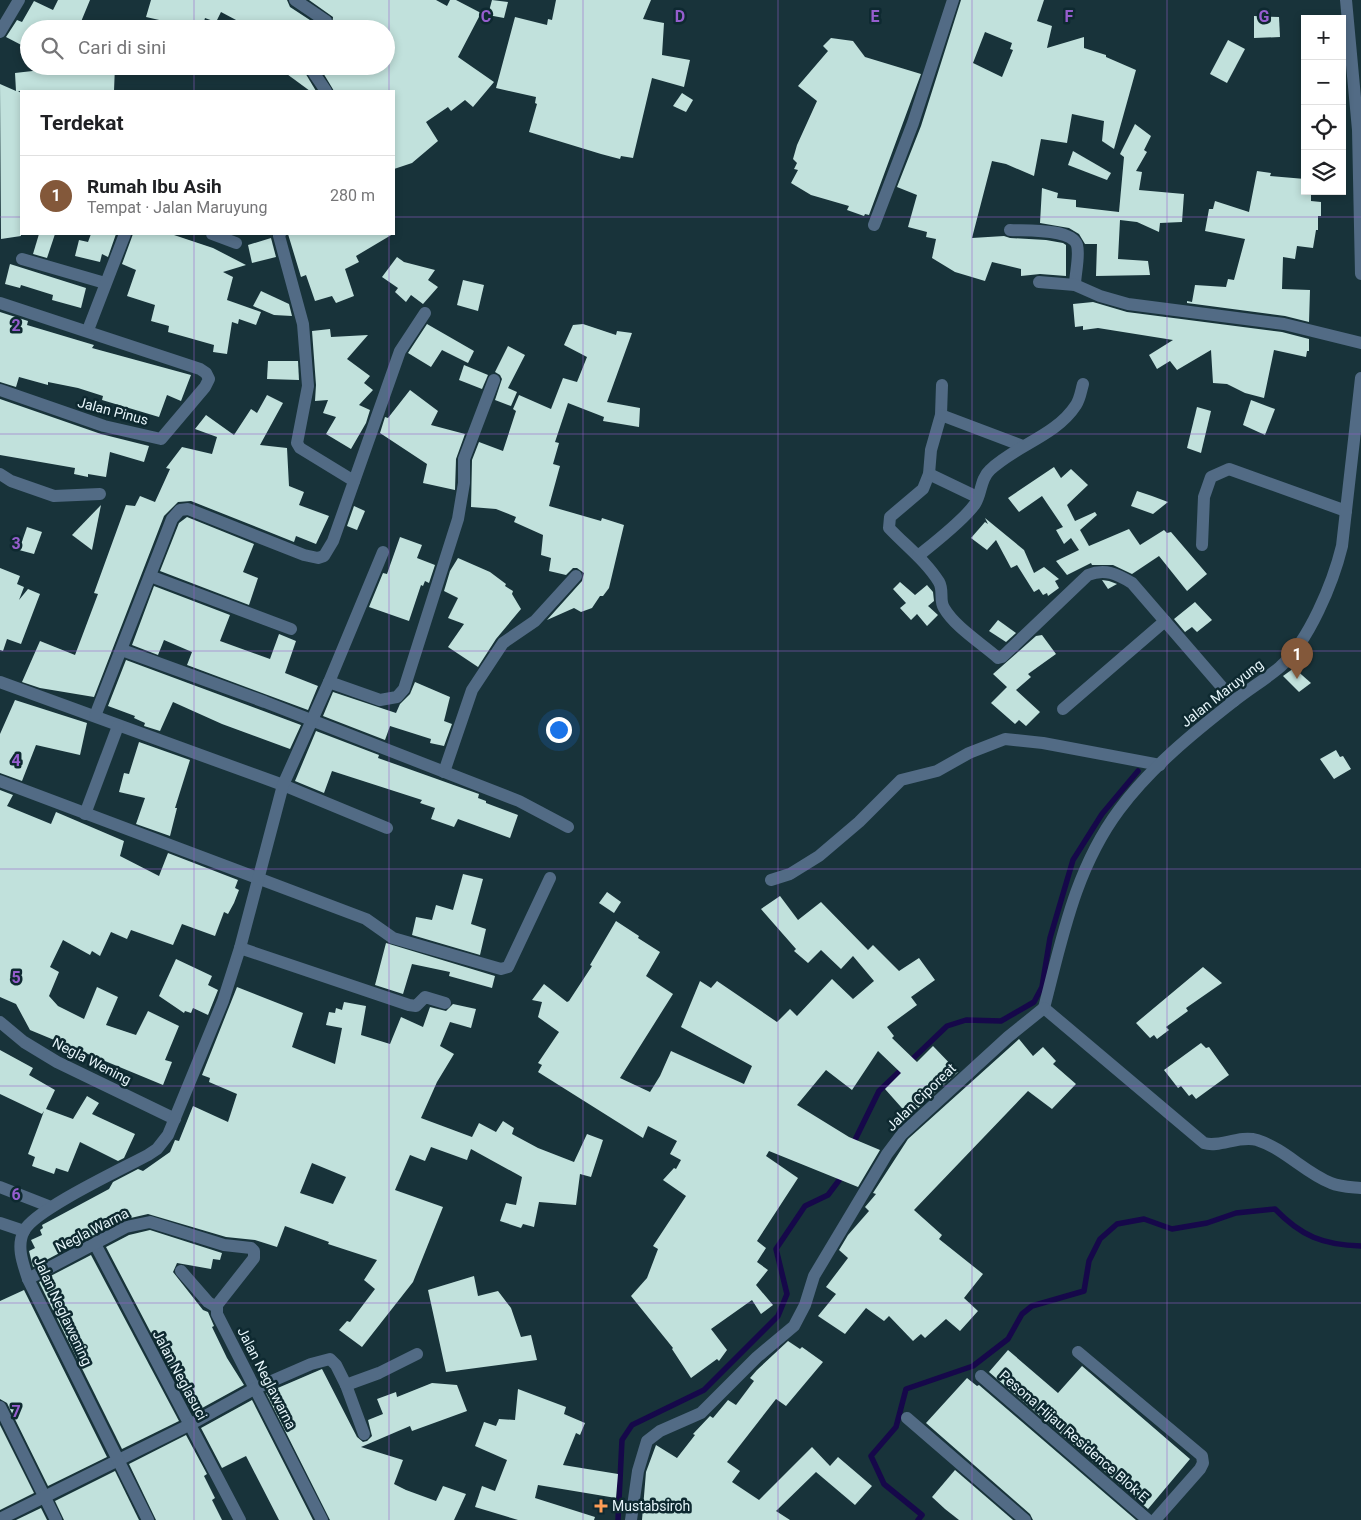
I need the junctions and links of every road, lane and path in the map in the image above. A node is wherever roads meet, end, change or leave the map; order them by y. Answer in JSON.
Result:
{"nodes":[{"id":1,"x":19,"y":0,"type":"edge"},
{"id":2,"x":295,"y":0,"type":"edge"},
{"id":3,"x":953,"y":0,"type":"edge"},
{"id":4,"x":1346,"y":0,"type":"edge"},
{"id":5,"x":325,"y":20,"type":"edge"},
{"id":6,"x":0,"y":32,"type":"edge"},
{"id":7,"x":315,"y":75,"type":"edge"},
{"id":8,"x":325,"y":90,"type":"edge"},
{"id":9,"x":874,"y":225,"type":"dead end"},
{"id":10,"x":1010,"y":230,"type":"dead end"},
{"id":11,"x":125,"y":235,"type":"edge"},
{"id":12,"x":215,"y":235,"type":"edge"},
{"id":13,"x":280,"y":235,"type":"edge"},
{"id":14,"x":236,"y":243,"type":"dead end"},
{"id":15,"x":22,"y":259,"type":"dead end"},
{"id":16,"x":1361,"y":274,"type":"edge"},
{"id":17,"x":1039,"y":282,"type":"dead end"},
{"id":18,"x":104,"y":283,"type":"junction"},
{"id":19,"x":1075,"y":285,"type":"junction"},
{"id":20,"x":0,"y":303,"type":"edge"},
{"id":21,"x":426,"y":313,"type":"dead end"},
{"id":22,"x":88,"y":330,"type":"junction"},
{"id":23,"x":1361,"y":343,"type":"edge"},
{"id":24,"x":1361,"y":378,"type":"edge"},
{"id":25,"x":494,"y":380,"type":"dead end"},
{"id":26,"x":942,"y":384,"type":"dead end"},
{"id":27,"x":1083,"y":384,"type":"dead end"},
{"id":28,"x":0,"y":390,"type":"edge"},
{"id":29,"x":941,"y":415,"type":"junction"},
{"id":30,"x":1023,"y":446,"type":"junction"},
{"id":31,"x":0,"y":474,"type":"edge"},
{"id":32,"x":929,"y":474,"type":"junction"},
{"id":33,"x":354,"y":482,"type":"junction"},
{"id":34,"x":100,"y":494,"type":"dead end"},
{"id":35,"x":978,"y":497,"type":"junction"},
{"id":36,"x":1346,"y":511,"type":"junction"},
{"id":37,"x":1202,"y":544,"type":"dead end"},
{"id":38,"x":383,"y":552,"type":"dead end"},
{"id":39,"x":918,"y":556,"type":"junction"},
{"id":40,"x":150,"y":576,"type":"junction"},
{"id":41,"x":576,"y":576,"type":"dead end"},
{"id":42,"x":1165,"y":622,"type":"junction"},
{"id":43,"x":292,"y":629,"type":"dead end"},
{"id":44,"x":122,"y":650,"type":"junction"},
{"id":45,"x":0,"y":682,"type":"edge"},
{"id":46,"x":329,"y":682,"type":"junction"},
{"id":47,"x":1234,"y":701,"type":"junction"},
{"id":48,"x":1064,"y":709,"type":"dead end"},
{"id":49,"x":95,"y":716,"type":"junction"},
{"id":50,"x":312,"y":721,"type":"junction"},
{"id":51,"x":118,"y":726,"type":"junction"},
{"id":52,"x":1160,"y":765,"type":"junction"},
{"id":53,"x":444,"y":772,"type":"junction"},
{"id":54,"x":0,"y":781,"type":"edge"},
{"id":55,"x":283,"y":785,"type":"junction"},
{"id":56,"x":85,"y":814,"type":"junction"},
{"id":57,"x":568,"y":827,"type":"dead end"},
{"id":58,"x":387,"y":828,"type":"dead end"},
{"id":59,"x":257,"y":878,"type":"junction"},
{"id":60,"x":550,"y":878,"type":"dead end"},
{"id":61,"x":771,"y":880,"type":"dead end"},
{"id":62,"x":240,"y":948,"type":"junction"},
{"id":63,"x":445,"y":1003,"type":"dead end"},
{"id":64,"x":1044,"y":1008,"type":"junction"},
{"id":65,"x":0,"y":1022,"type":"edge"},
{"id":66,"x":175,"y":1119,"type":"junction"},
{"id":67,"x":0,"y":1187,"type":"edge"},
{"id":68,"x":1361,"y":1188,"type":"edge"},
{"id":69,"x":51,"y":1207,"type":"junction"},
{"id":70,"x":0,"y":1224,"type":"edge"},
{"id":71,"x":24,"y":1231,"type":"junction"},
{"id":72,"x":94,"y":1244,"type":"junction"},
{"id":73,"x":181,"y":1270,"type":"dead end"},
{"id":74,"x":28,"y":1279,"type":"junction"},
{"id":75,"x":216,"y":1307,"type":"junction"},
{"id":76,"x":1078,"y":1352,"type":"dead end"},
{"id":77,"x":418,"y":1354,"type":"dead end"},
{"id":78,"x":981,"y":1376,"type":"dead end"},
{"id":79,"x":346,"y":1384,"type":"junction"},
{"id":80,"x":256,"y":1388,"type":"junction"},
{"id":81,"x":0,"y":1407,"type":"edge"},
{"id":82,"x":906,"y":1418,"type":"dead end"},
{"id":83,"x":189,"y":1425,"type":"junction"},
{"id":84,"x":364,"y":1434,"type":"dead end"},
{"id":85,"x":118,"y":1461,"type":"junction"},
{"id":86,"x":45,"y":1498,"type":"junction"},
{"id":87,"x":0,"y":1520,"type":"edge"},
{"id":88,"x":56,"y":1520,"type":"edge"},
{"id":89,"x":148,"y":1520,"type":"edge"},
{"id":90,"x":240,"y":1520,"type":"edge"},
{"id":91,"x":322,"y":1520,"type":"edge"},
{"id":92,"x":631,"y":1520,"type":"edge"},
{"id":93,"x":1025,"y":1520,"type":"edge"},
{"id":94,"x":1148,"y":1520,"type":"edge"},
{"id":95,"x":1155,"y":1520,"type":"edge"}],
"edges":[{"from":1,"to":6,"type":"street"},
{"from":2,"to":5,"type":"street"},
{"from":3,"to":9,"type":"street"},
{"from":4,"to":16,"type":"street"},
{"from":7,"to":8,"type":"street"},
{"from":10,"to":19,"type":"street"},
{"from":11,"to":18,"type":"street"},
{"from":12,"to":14,"type":"street"},
{"from":13,"to":33,"type":"street"},
{"from":15,"to":18,"type":"street"},
{"from":17,"to":19,"type":"street"},
{"from":18,"to":22,"type":"street"},
{"from":19,"to":23,"type":"street"},
{"from":20,"to":22,"type":"street"},
{"from":21,"to":33,"type":"street"},
{"from":22,"to":28,"type":"street","name":"Jalan Pinus"},
{"from":24,"to":36,"type":"street","name":"Jalan Maruyung"},
{"from":25,"to":46,"type":"street"},
{"from":26,"to":29,"type":"street"},
{"from":27,"to":30,"type":"street"},
{"from":29,"to":30,"type":"street"},
{"from":29,"to":32,"type":"street"},
{"from":30,"to":35,"type":"street"},
{"from":31,"to":34,"type":"street"},
{"from":32,"to":35,"type":"street"},
{"from":32,"to":39,"type":"street"},
{"from":33,"to":40,"type":"street"},
{"from":35,"to":39,"type":"street"},
{"from":36,"to":37,"type":"street"},
{"from":36,"to":47,"type":"street","name":"Jalan Maruyung"},
{"from":38,"to":46,"type":"street"},
{"from":39,"to":42,"type":"street"},
{"from":40,"to":43,"type":"street"},
{"from":40,"to":44,"type":"street"},
{"from":41,"to":53,"type":"street"},
{"from":42,"to":47,"type":"street"},
{"from":42,"to":48,"type":"street"},
{"from":44,"to":49,"type":"street"},
{"from":44,"to":50,"type":"street"},
{"from":45,"to":49,"type":"street"},
{"from":46,"to":50,"type":"street"},
{"from":47,"to":52,"type":"street","name":"Jalan Maruyung"},
{"from":49,"to":51,"type":"street"},
{"from":50,"to":53,"type":"street"},
{"from":50,"to":55,"type":"street"},
{"from":51,"to":55,"type":"street"},
{"from":51,"to":56,"type":"street"},
{"from":52,"to":61,"type":"street"},
{"from":52,"to":64,"type":"street","name":"Jalan Maruyung"},
{"from":53,"to":57,"type":"street"},
{"from":54,"to":56,"type":"street"},
{"from":55,"to":58,"type":"street"},
{"from":55,"to":59,"type":"street"},
{"from":56,"to":59,"type":"street"},
{"from":59,"to":60,"type":"street"},
{"from":59,"to":62,"type":"street"},
{"from":62,"to":63,"type":"street"},
{"from":62,"to":66,"type":"street"},
{"from":64,"to":68,"type":"street"},
{"from":64,"to":92,"type":"street","name":"Jalan Ciporeat"},
{"from":65,"to":66,"type":"street","name":"Negla Wening"},
{"from":66,"to":69,"type":"street"},
{"from":67,"to":69,"type":"street"},
{"from":69,"to":71,"type":"street"},
{"from":70,"to":71,"type":"street"},
{"from":71,"to":74,"type":"street","name":"Jalan Neglawening"},
{"from":72,"to":74,"type":"street","name":"Negla Warna"},
{"from":72,"to":75,"type":"street","name":"Negla Warna"},
{"from":72,"to":83,"type":"street","name":"Jalan Neglasuci"},
{"from":73,"to":75,"type":"street"},
{"from":74,"to":85,"type":"street","name":"Jalan Neglawening"},
{"from":75,"to":80,"type":"street","name":"Jalan Neglawarna"},
{"from":76,"to":95,"type":"street"},
{"from":77,"to":79,"type":"street"},
{"from":78,"to":94,"type":"street","name":"Pesona Hijau Residence Blok E"},
{"from":79,"to":80,"type":"street"},
{"from":79,"to":84,"type":"street"},
{"from":80,"to":83,"type":"street"},
{"from":80,"to":91,"type":"street","name":"Jalan Neglawarna"},
{"from":81,"to":86,"type":"street"},
{"from":82,"to":93,"type":"street"},
{"from":83,"to":85,"type":"street"},
{"from":83,"to":90,"type":"street","name":"Jalan Neglasuci"},
{"from":85,"to":86,"type":"street"},
{"from":85,"to":89,"type":"street","name":"Jalan Neglawening"},
{"from":86,"to":87,"type":"street"},
{"from":86,"to":88,"type":"street"}]}
